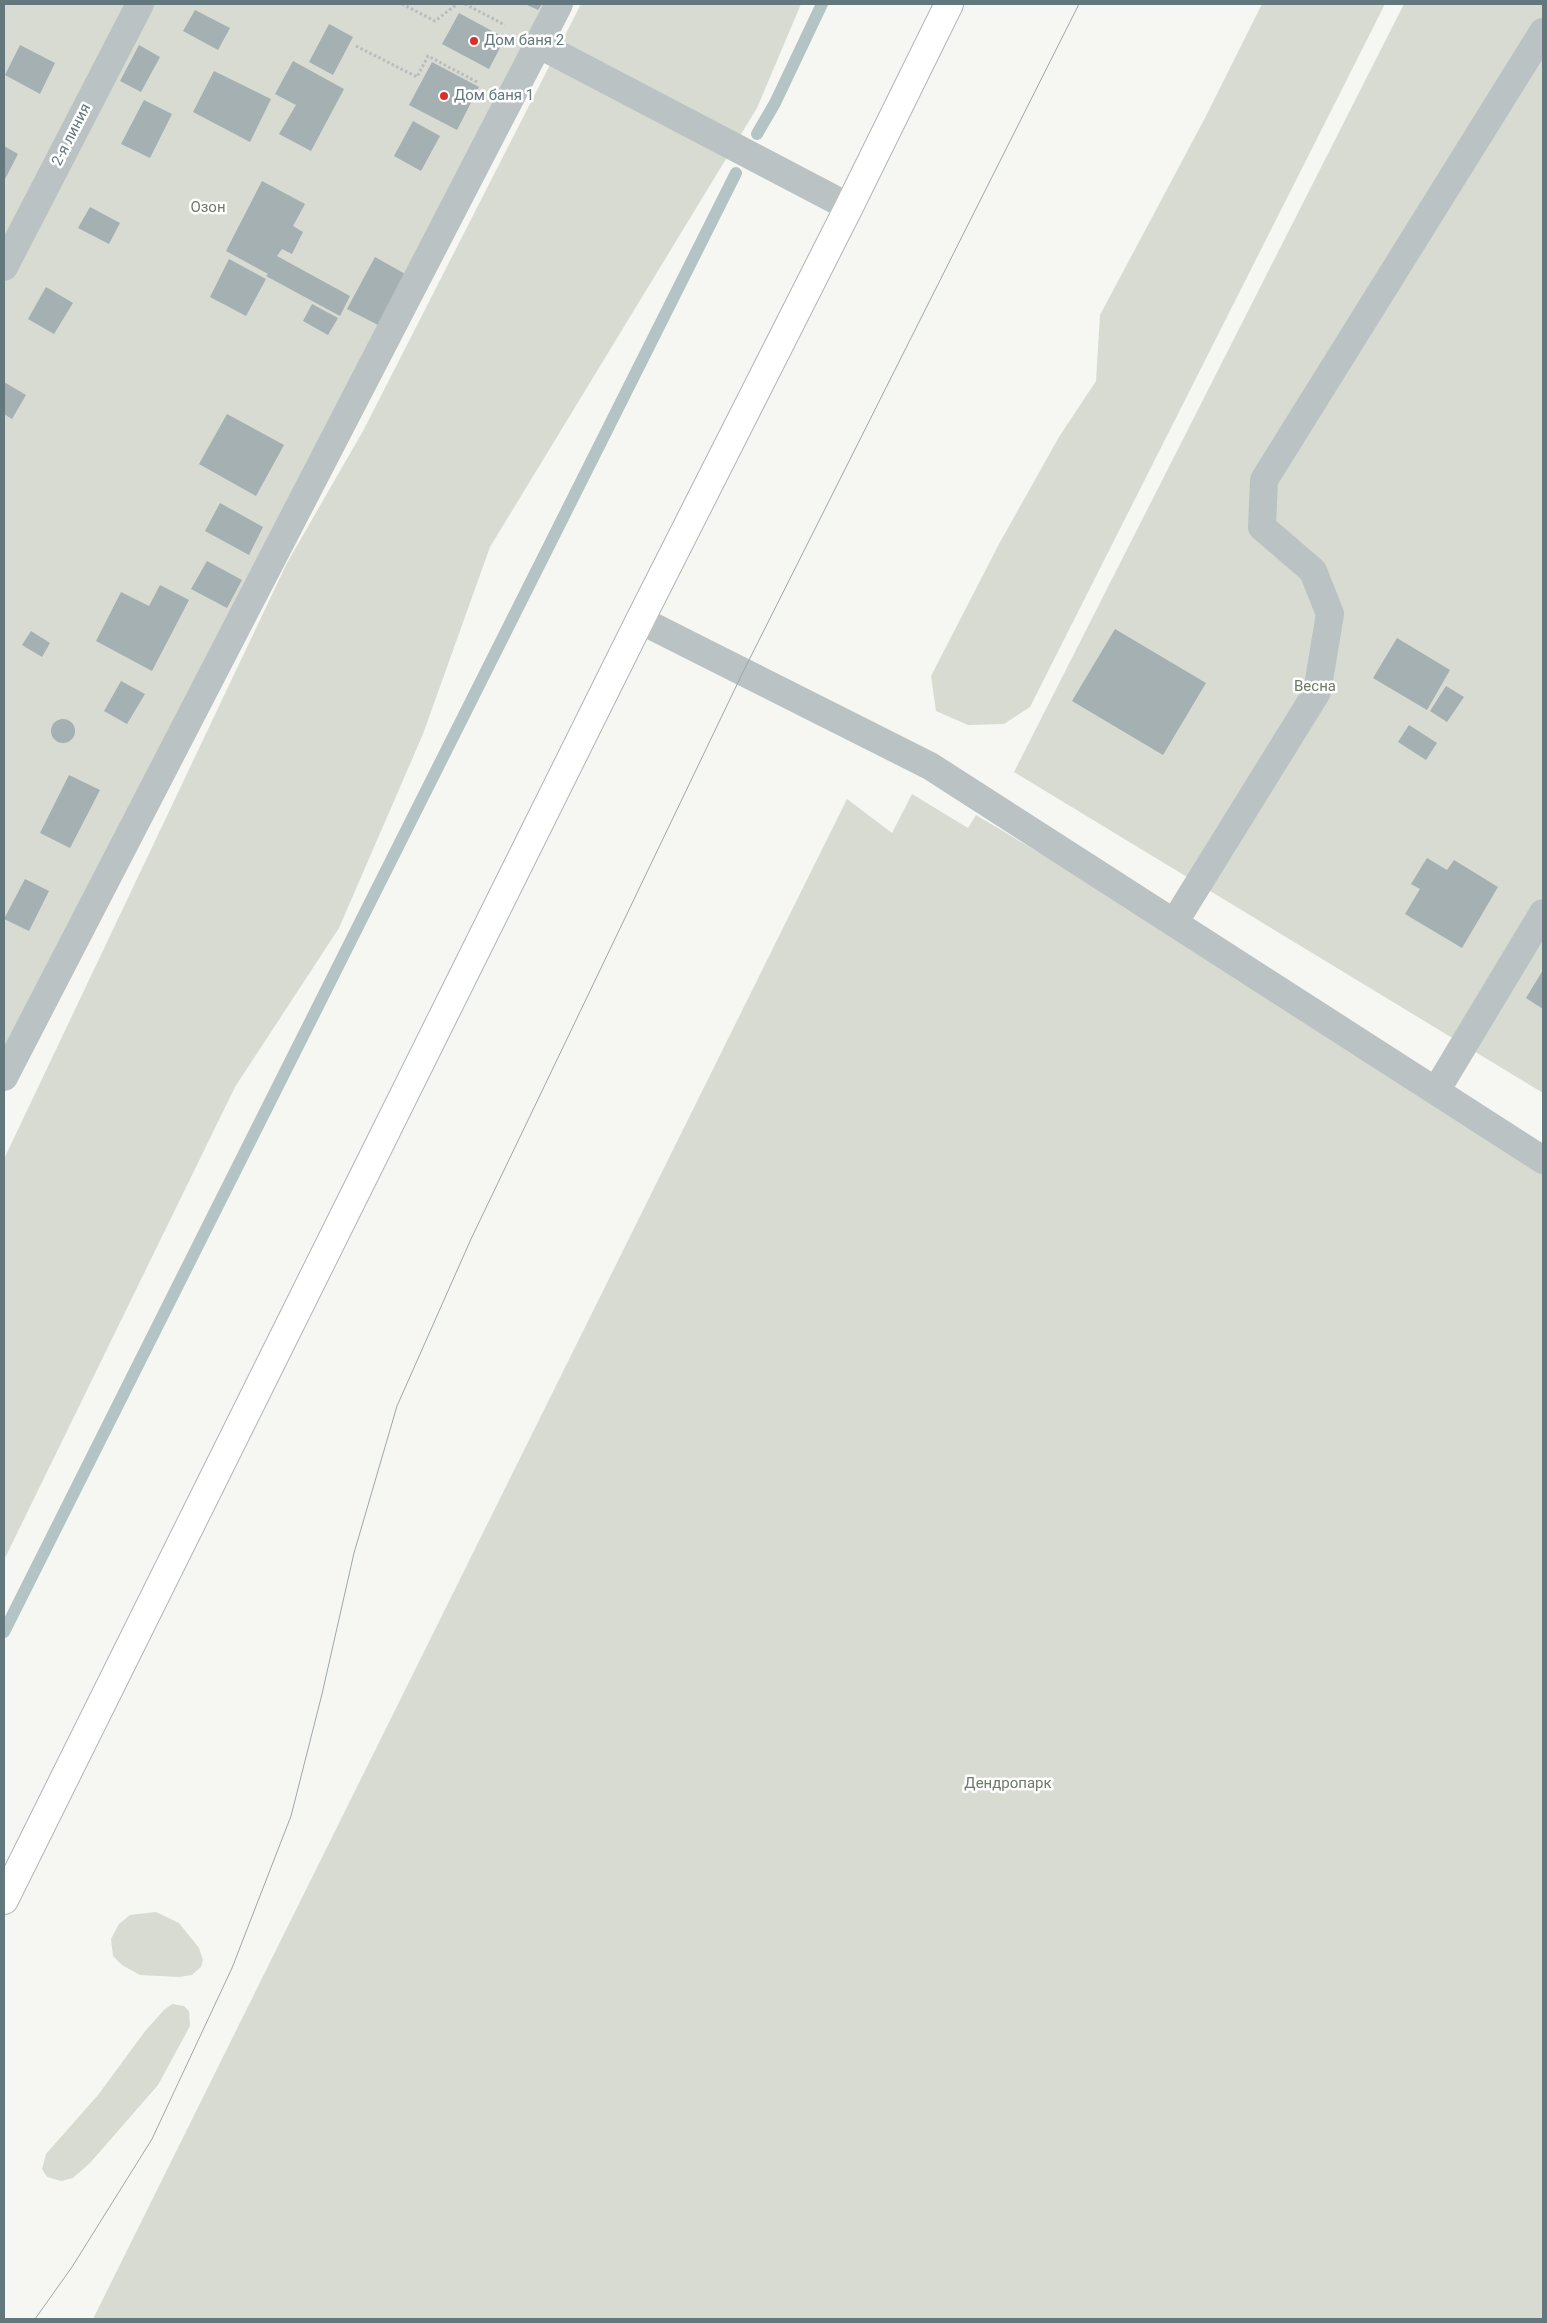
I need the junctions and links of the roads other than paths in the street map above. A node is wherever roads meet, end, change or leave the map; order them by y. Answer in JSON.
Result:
{"nodes":[{"id":1,"x":140,"y":4,"type":"edge"},
{"id":2,"x":559,"y":4,"type":"edge"},
{"id":3,"x":949,"y":4,"type":"edge"},
{"id":4,"x":1543,"y":32,"type":"edge"},
{"id":5,"x":538,"y":44,"type":"junction"},
{"id":6,"x":849,"y":207,"type":"junction"},
{"id":7,"x":4,"y":267,"type":"edge"},
{"id":8,"x":640,"y":620,"type":"junction"},
{"id":9,"x":1543,"y":913,"type":"edge"},
{"id":10,"x":1174,"y":923,"type":"junction"},
{"id":11,"x":4,"y":1077,"type":"edge"},
{"id":12,"x":1436,"y":1091,"type":"junction"},
{"id":13,"x":1543,"y":1160,"type":"edge"},
{"id":14,"x":4,"y":1900,"type":"edge"}],
"edges":[{"from":1,"to":7,"type":"lane","name":"2-я линия"},
{"from":2,"to":5,"type":"lane"},
{"from":3,"to":6,"type":"main road"},
{"from":4,"to":10,"type":"lane"},
{"from":5,"to":6,"type":"lane"},
{"from":5,"to":11,"type":"lane"},
{"from":6,"to":8,"type":"main road"},
{"from":8,"to":10,"type":"lane"},
{"from":8,"to":14,"type":"main road"},
{"from":9,"to":12,"type":"lane"},
{"from":10,"to":12,"type":"lane"},
{"from":12,"to":13,"type":"lane"}]}
